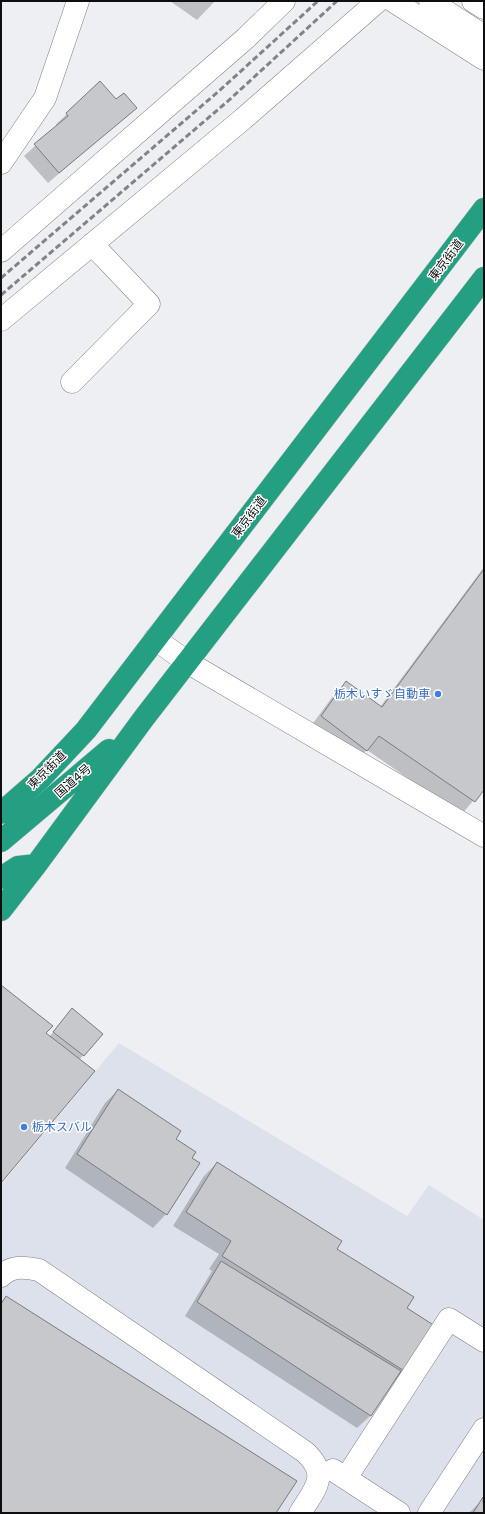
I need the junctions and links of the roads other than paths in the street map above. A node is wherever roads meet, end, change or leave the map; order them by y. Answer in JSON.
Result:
{"nodes":[{"id":1,"x":78,"y":1,"type":"edge"},
{"id":2,"x":284,"y":1,"type":"edge"},
{"id":3,"x":378,"y":1,"type":"edge"},
{"id":4,"x":393,"y":1,"type":"edge"},
{"id":5,"x":430,"y":1,"type":"edge"},
{"id":6,"x":473,"y":1,"type":"edge"},
{"id":7,"x":484,"y":8,"type":"edge"},
{"id":8,"x":484,"y":36,"type":"edge"},
{"id":9,"x":484,"y":59,"type":"edge"},
{"id":10,"x":1,"y":163,"type":"edge"},
{"id":11,"x":484,"y":209,"type":"edge"},
{"id":12,"x":92,"y":244,"type":"junction"},
{"id":13,"x":1,"y":251,"type":"edge"},
{"id":14,"x":484,"y":278,"type":"edge"},
{"id":15,"x":1,"y":320,"type":"edge"},
{"id":16,"x":72,"y":382,"type":"dead end"},
{"id":17,"x":155,"y":639,"type":"junction"},
{"id":18,"x":187,"y":662,"type":"junction"},
{"id":19,"x":144,"y":718,"type":"junction"},
{"id":20,"x":1,"y":813,"type":"edge"},
{"id":21,"x":484,"y":836,"type":"edge"},
{"id":22,"x":1,"y":841,"type":"edge"},
{"id":23,"x":36,"y":865,"type":"junction"},
{"id":24,"x":1,"y":878,"type":"edge"},
{"id":25,"x":1,"y":910,"type":"edge"},
{"id":26,"x":1,"y":1276,"type":"edge"},
{"id":27,"x":484,"y":1341,"type":"edge"},
{"id":28,"x":484,"y":1429,"type":"edge"},
{"id":29,"x":305,"y":1452,"type":"junction"},
{"id":30,"x":346,"y":1478,"type":"junction"},
{"id":31,"x":300,"y":1513,"type":"edge"},
{"id":32,"x":399,"y":1513,"type":"edge"},
{"id":33,"x":429,"y":1513,"type":"edge"}],
"edges":[{"from":1,"to":10,"type":"street"},
{"from":2,"to":13,"type":"street"},
{"from":3,"to":12,"type":"street"},
{"from":4,"to":9,"type":"street"},
{"from":5,"to":8,"type":"street"},
{"from":6,"to":7,"type":"street"},
{"from":11,"to":17,"type":"highway","name":"東京街道"},
{"from":12,"to":15,"type":"street"},
{"from":12,"to":16,"type":"street"},
{"from":14,"to":18,"type":"highway"},
{"from":17,"to":18,"type":"street"},
{"from":17,"to":20,"type":"highway","name":"東京街道"},
{"from":18,"to":19,"type":"highway"},
{"from":18,"to":21,"type":"street"},
{"from":19,"to":22,"type":"highway","name":"国道4号"},
{"from":19,"to":23,"type":"highway"},
{"from":23,"to":24,"type":"highway"},
{"from":23,"to":25,"type":"highway"},
{"from":26,"to":29,"type":"street"},
{"from":27,"to":30,"type":"street"},
{"from":28,"to":33,"type":"street"},
{"from":29,"to":30,"type":"street"},
{"from":29,"to":31,"type":"street"},
{"from":30,"to":32,"type":"street"}]}
